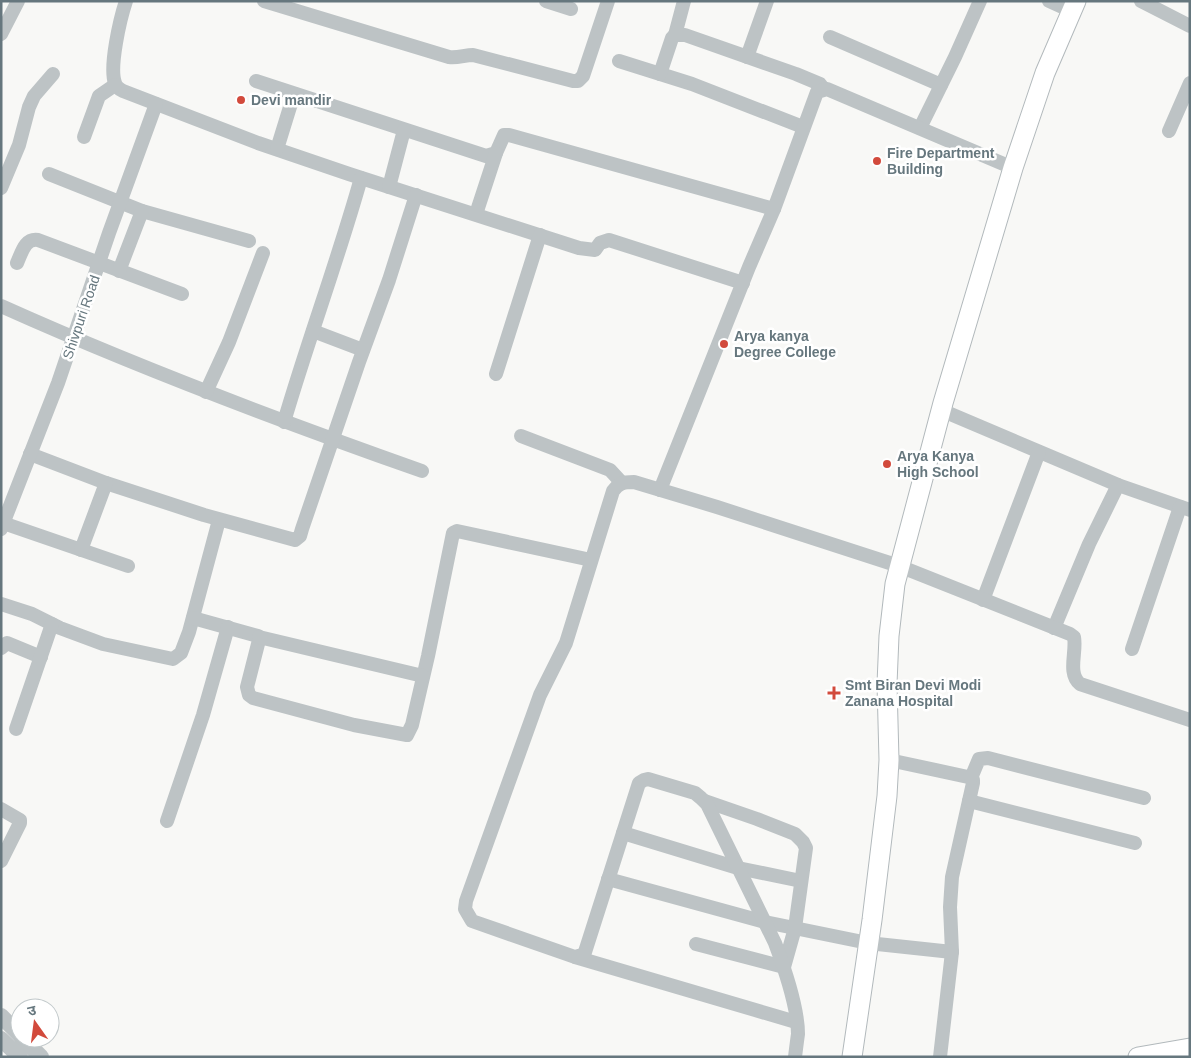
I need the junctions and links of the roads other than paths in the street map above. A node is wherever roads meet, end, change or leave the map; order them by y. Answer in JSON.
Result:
{"nodes":[{"id":1,"x":18,"y":1,"type":"edge"},
{"id":2,"x":126,"y":1,"type":"edge"},
{"id":3,"x":546,"y":1,"type":"edge"},
{"id":4,"x":608,"y":1,"type":"edge"},
{"id":5,"x":684,"y":1,"type":"edge"},
{"id":6,"x":767,"y":1,"type":"edge"},
{"id":7,"x":980,"y":1,"type":"edge"},
{"id":8,"x":1049,"y":1,"type":"edge"},
{"id":9,"x":267,"y":2,"type":"edge"},
{"id":10,"x":1144,"y":2,"type":"edge"},
{"id":11,"x":1073,"y":6,"type":"edge"},
{"id":12,"x":571,"y":9,"type":"dead end"},
{"id":13,"x":1190,"y":26,"type":"edge"},
{"id":14,"x":1,"y":34,"type":"edge"},
{"id":15,"x":675,"y":36,"type":"junction"},
{"id":16,"x":830,"y":37,"type":"dead end"},
{"id":17,"x":747,"y":56,"type":"junction"},
{"id":18,"x":619,"y":60,"type":"dead end"},
{"id":19,"x":53,"y":74,"type":"dead end"},
{"id":20,"x":660,"y":74,"type":"junction"},
{"id":21,"x":256,"y":80,"type":"dead end"},
{"id":22,"x":1190,"y":83,"type":"edge"},
{"id":23,"x":115,"y":85,"type":"junction"},
{"id":24,"x":941,"y":85,"type":"junction"},
{"id":25,"x":824,"y":89,"type":"junction"},
{"id":26,"x":294,"y":94,"type":"junction"},
{"id":27,"x":156,"y":104,"type":"junction"},
{"id":28,"x":803,"y":127,"type":"junction"},
{"id":29,"x":920,"y":128,"type":"junction"},
{"id":30,"x":404,"y":130,"type":"junction"},
{"id":31,"x":1170,"y":132,"type":"dead end"},
{"id":32,"x":84,"y":137,"type":"dead end"},
{"id":33,"x":278,"y":149,"type":"junction"},
{"id":34,"x":496,"y":154,"type":"junction"},
{"id":35,"x":1013,"y":168,"type":"junction"},
{"id":36,"x":49,"y":174,"type":"dead end"},
{"id":37,"x":362,"y":178,"type":"junction"},
{"id":38,"x":390,"y":187,"type":"junction"},
{"id":39,"x":1,"y":188,"type":"edge"},
{"id":40,"x":416,"y":195,"type":"junction"},
{"id":41,"x":121,"y":203,"type":"junction"},
{"id":42,"x":774,"y":209,"type":"junction"},
{"id":43,"x":142,"y":210,"type":"junction"},
{"id":44,"x":476,"y":214,"type":"junction"},
{"id":45,"x":540,"y":234,"type":"junction"},
{"id":46,"x":249,"y":241,"type":"dead end"},
{"id":47,"x":263,"y":253,"type":"dead end"},
{"id":48,"x":17,"y":263,"type":"dead end"},
{"id":49,"x":99,"y":264,"type":"junction"},
{"id":50,"x":119,"y":271,"type":"junction"},
{"id":51,"x":742,"y":283,"type":"junction"},
{"id":52,"x":182,"y":294,"type":"dead end"},
{"id":53,"x":1,"y":306,"type":"edge"},
{"id":54,"x":312,"y":331,"type":"junction"},
{"id":55,"x":73,"y":338,"type":"junction"},
{"id":56,"x":364,"y":350,"type":"junction"},
{"id":57,"x":496,"y":374,"type":"dead end"},
{"id":58,"x":206,"y":392,"type":"junction"},
{"id":59,"x":941,"y":410,"type":"junction"},
{"id":60,"x":284,"y":422,"type":"junction"},
{"id":61,"x":521,"y":436,"type":"dead end"},
{"id":62,"x":333,"y":439,"type":"junction"},
{"id":63,"x":1039,"y":452,"type":"junction"},
{"id":64,"x":30,"y":454,"type":"junction"},
{"id":65,"x":422,"y":471,"type":"dead end"},
{"id":66,"x":106,"y":483,"type":"junction"},
{"id":67,"x":622,"y":483,"type":"junction"},
{"id":68,"x":1118,"y":485,"type":"junction"},
{"id":69,"x":660,"y":490,"type":"junction"},
{"id":70,"x":1185,"y":509,"type":"edge"},
{"id":71,"x":219,"y":520,"type":"junction"},
{"id":72,"x":2,"y":526,"type":"edge"},
{"id":73,"x":81,"y":550,"type":"junction"},
{"id":74,"x":591,"y":560,"type":"junction"},
{"id":75,"x":128,"y":566,"type":"dead end"},
{"id":76,"x":899,"y":566,"type":"junction"},
{"id":77,"x":983,"y":600,"type":"junction"},
{"id":78,"x":1,"y":604,"type":"edge"},
{"id":79,"x":193,"y":618,"type":"junction"},
{"id":80,"x":52,"y":624,"type":"junction"},
{"id":81,"x":228,"y":627,"type":"junction"},
{"id":82,"x":1054,"y":628,"type":"junction"},
{"id":83,"x":259,"y":637,"type":"junction"},
{"id":84,"x":1,"y":648,"type":"edge"},
{"id":85,"x":1132,"y":649,"type":"dead end"},
{"id":86,"x":41,"y":657,"type":"junction"},
{"id":87,"x":423,"y":676,"type":"junction"},
{"id":88,"x":1190,"y":720,"type":"edge"},
{"id":89,"x":16,"y":729,"type":"dead end"},
{"id":90,"x":889,"y":760,"type":"junction"},
{"id":91,"x":971,"y":778,"type":"junction"},
{"id":92,"x":1144,"y":798,"type":"dead end"},
{"id":93,"x":704,"y":801,"type":"junction"},
{"id":94,"x":969,"y":801,"type":"junction"},
{"id":95,"x":1,"y":809,"type":"edge"},
{"id":96,"x":167,"y":821,"type":"dead end"},
{"id":97,"x":623,"y":833,"type":"junction"},
{"id":98,"x":1136,"y":843,"type":"dead end"},
{"id":99,"x":1,"y":861,"type":"edge"},
{"id":100,"x":738,"y":868,"type":"junction"},
{"id":101,"x":608,"y":879,"type":"junction"},
{"id":102,"x":801,"y":880,"type":"junction"},
{"id":103,"x":765,"y":922,"type":"junction"},
{"id":104,"x":794,"y":928,"type":"junction"},
{"id":105,"x":868,"y":943,"type":"junction"},
{"id":106,"x":696,"y":944,"type":"dead end"},
{"id":107,"x":952,"y":952,"type":"junction"},
{"id":108,"x":574,"y":957,"type":"junction"},
{"id":109,"x":784,"y":966,"type":"junction"},
{"id":110,"x":1,"y":1016,"type":"edge"},
{"id":111,"x":796,"y":1022,"type":"junction"},
{"id":112,"x":10,"y":1025,"type":"edge"},
{"id":113,"x":1,"y":1039,"type":"edge"},
{"id":114,"x":1190,"y":1048,"type":"edge"},
{"id":115,"x":30,"y":1055,"type":"edge"},
{"id":116,"x":794,"y":1057,"type":"edge"},
{"id":117,"x":852,"y":1057,"type":"edge"},
{"id":118,"x":940,"y":1057,"type":"edge"},
{"id":119,"x":1138,"y":1057,"type":"edge"}],
"edges":[{"from":1,"to":14,"type":"street"},
{"from":2,"to":23,"type":"street"},
{"from":3,"to":12,"type":"street"},
{"from":4,"to":9,"type":"street"},
{"from":5,"to":15,"type":"street"},
{"from":6,"to":17,"type":"street"},
{"from":7,"to":24,"type":"street"},
{"from":8,"to":11,"type":"street"},
{"from":10,"to":13,"type":"street"},
{"from":11,"to":35,"type":"main road"},
{"from":15,"to":17,"type":"street"},
{"from":15,"to":20,"type":"street"},
{"from":16,"to":24,"type":"street"},
{"from":17,"to":25,"type":"street"},
{"from":18,"to":20,"type":"street"},
{"from":19,"to":39,"type":"street"},
{"from":20,"to":28,"type":"street"},
{"from":21,"to":26,"type":"street"},
{"from":22,"to":31,"type":"street"},
{"from":23,"to":27,"type":"street"},
{"from":23,"to":32,"type":"street"},
{"from":24,"to":29,"type":"street"},
{"from":25,"to":28,"type":"street"},
{"from":25,"to":29,"type":"street"},
{"from":26,"to":30,"type":"street"},
{"from":26,"to":33,"type":"street"},
{"from":27,"to":33,"type":"street"},
{"from":27,"to":41,"type":"street","name":"Shivpuri Road"},
{"from":28,"to":42,"type":"street"},
{"from":29,"to":35,"type":"street"},
{"from":30,"to":34,"type":"street"},
{"from":30,"to":38,"type":"street"},
{"from":33,"to":37,"type":"street"},
{"from":34,"to":42,"type":"street"},
{"from":34,"to":44,"type":"street"},
{"from":35,"to":59,"type":"main road"},
{"from":36,"to":41,"type":"street"},
{"from":37,"to":38,"type":"street"},
{"from":37,"to":54,"type":"street"},
{"from":38,"to":40,"type":"street"},
{"from":40,"to":44,"type":"street"},
{"from":40,"to":56,"type":"street"},
{"from":41,"to":43,"type":"street"},
{"from":41,"to":49,"type":"street","name":"Shivpuri Road"},
{"from":42,"to":51,"type":"street"},
{"from":43,"to":46,"type":"street"},
{"from":43,"to":50,"type":"street"},
{"from":44,"to":45,"type":"street"},
{"from":45,"to":51,"type":"street"},
{"from":45,"to":57,"type":"street"},
{"from":47,"to":58,"type":"street"},
{"from":48,"to":49,"type":"street"},
{"from":49,"to":50,"type":"street"},
{"from":49,"to":55,"type":"street","name":"Shivpuri Road"},
{"from":50,"to":52,"type":"street"},
{"from":51,"to":69,"type":"street"},
{"from":53,"to":55,"type":"street"},
{"from":54,"to":56,"type":"street"},
{"from":54,"to":60,"type":"street"},
{"from":55,"to":58,"type":"street"},
{"from":55,"to":64,"type":"street","name":"Shivpuri Road"},
{"from":56,"to":62,"type":"street"},
{"from":58,"to":60,"type":"street"},
{"from":59,"to":63,"type":"street"},
{"from":59,"to":76,"type":"main road"},
{"from":60,"to":62,"type":"street"},
{"from":61,"to":67,"type":"street"},
{"from":62,"to":65,"type":"street"},
{"from":62,"to":71,"type":"street"},
{"from":63,"to":68,"type":"street"},
{"from":63,"to":77,"type":"street"},
{"from":64,"to":66,"type":"street"},
{"from":64,"to":72,"type":"street","name":"Shivpuri Road"},
{"from":66,"to":71,"type":"street"},
{"from":66,"to":73,"type":"street"},
{"from":67,"to":69,"type":"street"},
{"from":67,"to":74,"type":"street"},
{"from":68,"to":70,"type":"street"},
{"from":68,"to":82,"type":"street"},
{"from":69,"to":76,"type":"street"},
{"from":70,"to":85,"type":"street"},
{"from":71,"to":79,"type":"street"},
{"from":72,"to":73,"type":"street"},
{"from":73,"to":75,"type":"street"},
{"from":74,"to":87,"type":"street"},
{"from":74,"to":108,"type":"street"},
{"from":76,"to":77,"type":"street"},
{"from":76,"to":90,"type":"main road"},
{"from":77,"to":82,"type":"street"},
{"from":78,"to":80,"type":"street"},
{"from":79,"to":80,"type":"street"},
{"from":79,"to":81,"type":"street"},
{"from":80,"to":86,"type":"street"},
{"from":81,"to":83,"type":"street"},
{"from":81,"to":96,"type":"street"},
{"from":82,"to":88,"type":"street"},
{"from":83,"to":87,"type":"street"},
{"from":83,"to":87,"type":"street"},
{"from":84,"to":86,"type":"street"},
{"from":86,"to":89,"type":"street"},
{"from":90,"to":91,"type":"street"},
{"from":90,"to":105,"type":"main road"},
{"from":91,"to":92,"type":"street"},
{"from":91,"to":94,"type":"street"},
{"from":93,"to":97,"type":"street"},
{"from":93,"to":100,"type":"street"},
{"from":93,"to":102,"type":"street"},
{"from":94,"to":98,"type":"street"},
{"from":94,"to":107,"type":"street"},
{"from":95,"to":99,"type":"street"},
{"from":97,"to":100,"type":"street"},
{"from":97,"to":101,"type":"street"},
{"from":100,"to":102,"type":"street"},
{"from":100,"to":103,"type":"street"},
{"from":101,"to":103,"type":"street"},
{"from":101,"to":108,"type":"street"},
{"from":102,"to":104,"type":"street"},
{"from":103,"to":104,"type":"street"},
{"from":103,"to":109,"type":"street"},
{"from":104,"to":105,"type":"street"},
{"from":104,"to":109,"type":"street"},
{"from":105,"to":107,"type":"street"},
{"from":105,"to":117,"type":"main road"},
{"from":106,"to":109,"type":"street"},
{"from":107,"to":118,"type":"street"},
{"from":108,"to":111,"type":"street"},
{"from":109,"to":111,"type":"street"},
{"from":110,"to":112,"type":"street"},
{"from":111,"to":116,"type":"street"},
{"from":113,"to":115,"type":"street"},
{"from":114,"to":119,"type":"main road"}]}
